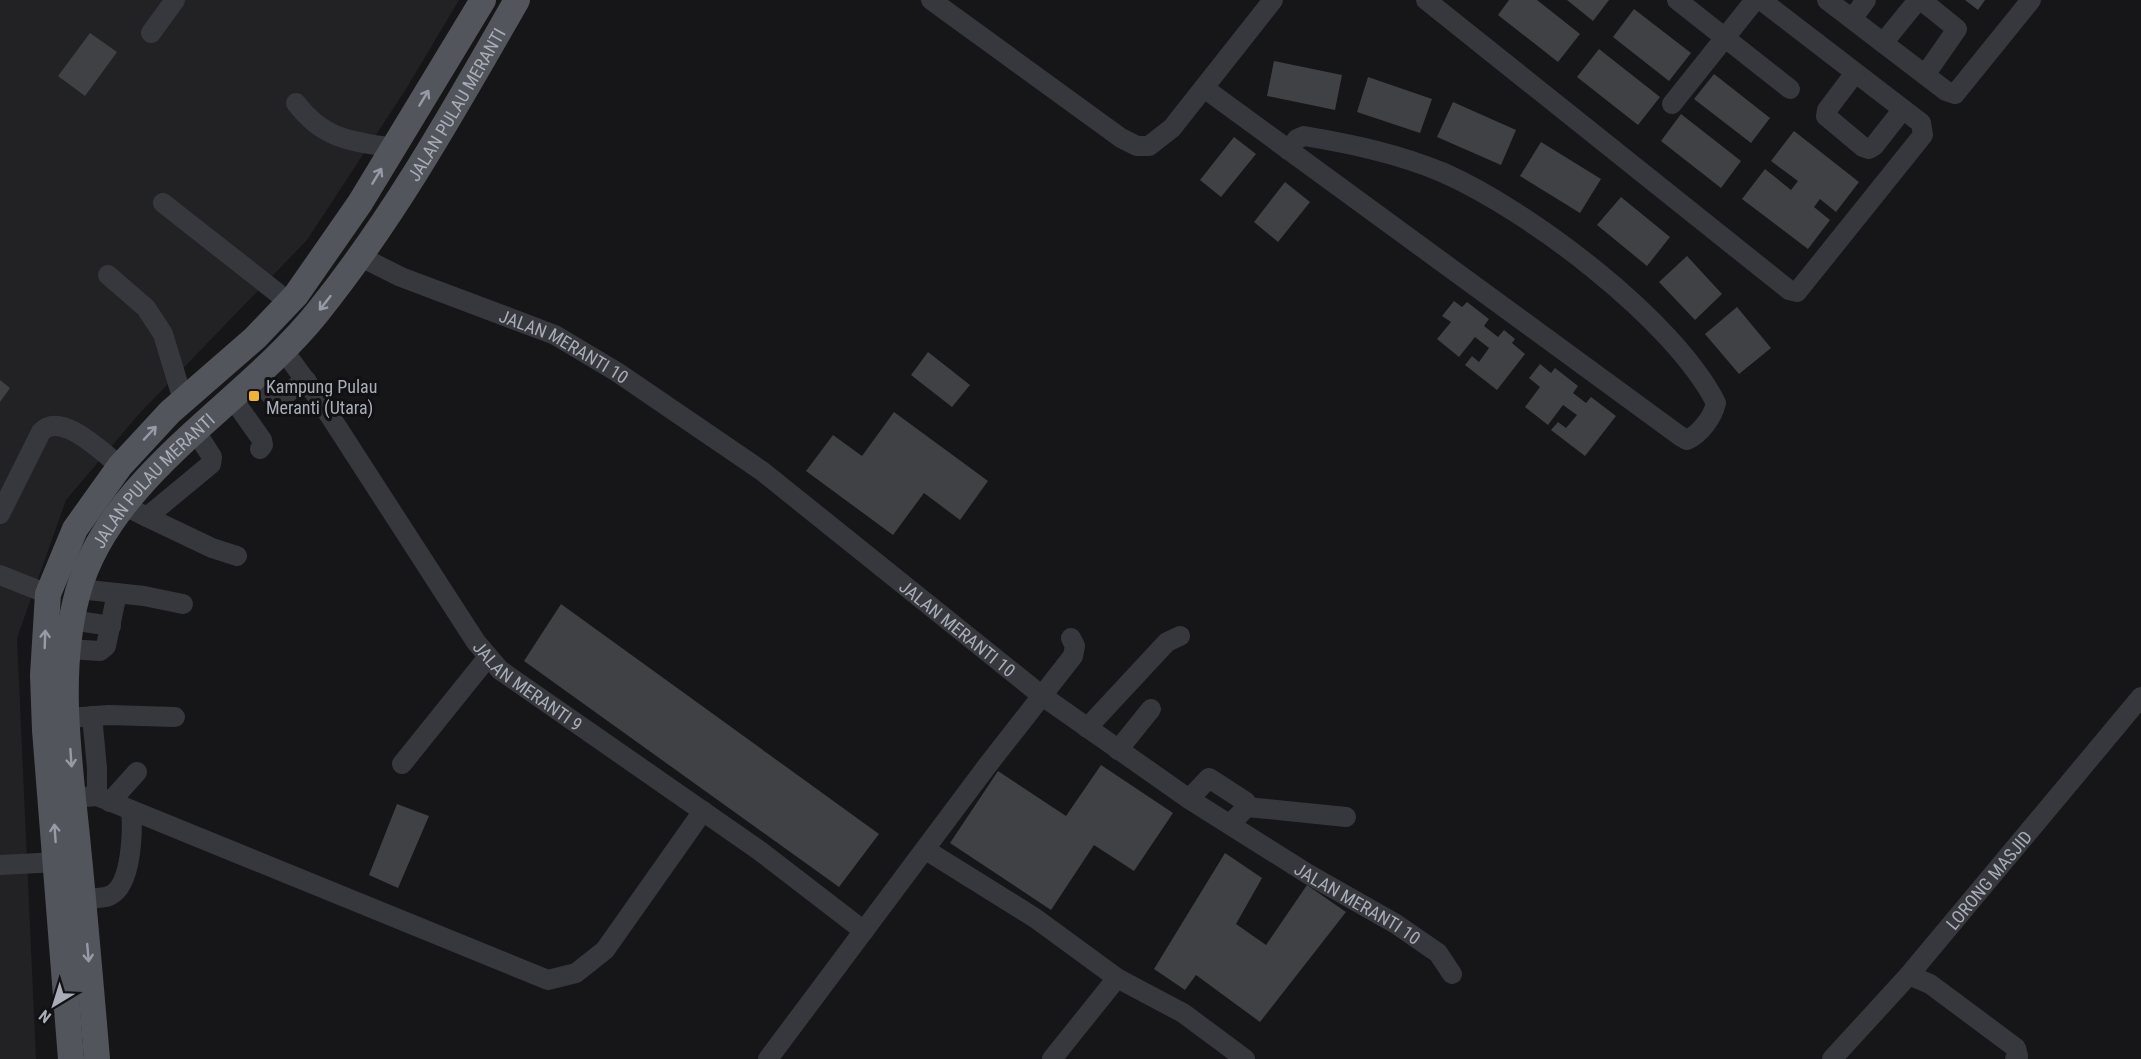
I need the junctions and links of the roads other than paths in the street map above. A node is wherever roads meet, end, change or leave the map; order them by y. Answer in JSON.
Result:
{"nodes":[{"id":1,"x":175,"y":0,"type":"edge"},
{"id":2,"x":482,"y":0,"type":"edge"},
{"id":3,"x":517,"y":0,"type":"edge"},
{"id":4,"x":931,"y":0,"type":"edge"},
{"id":5,"x":1273,"y":0,"type":"edge"},
{"id":6,"x":1426,"y":0,"type":"edge"},
{"id":7,"x":1677,"y":0,"type":"edge"},
{"id":8,"x":1755,"y":0,"type":"edge"},
{"id":9,"x":1761,"y":0,"type":"edge"},
{"id":10,"x":1827,"y":0,"type":"edge"},
{"id":11,"x":1866,"y":0,"type":"edge"},
{"id":12,"x":1920,"y":0,"type":"edge"},
{"id":13,"x":2031,"y":0,"type":"edge"},
{"id":14,"x":1852,"y":19,"type":"junction"},
{"id":15,"x":151,"y":33,"type":"dead end"},
{"id":16,"x":1726,"y":38,"type":"junction"},
{"id":17,"x":1883,"y":43,"type":"junction"},
{"id":18,"x":1856,"y":73,"type":"junction"},
{"id":19,"x":1925,"y":75,"type":"junction"},
{"id":20,"x":1204,"y":88,"type":"junction"},
{"id":21,"x":1790,"y":88,"type":"dead end"},
{"id":22,"x":296,"y":103,"type":"dead end"},
{"id":23,"x":1672,"y":104,"type":"dead end"},
{"id":24,"x":1903,"y":109,"type":"junction"},
{"id":25,"x":394,"y":148,"type":"junction"},
{"id":26,"x":1288,"y":150,"type":"junction"},
{"id":27,"x":163,"y":203,"type":"dead end"},
{"id":28,"x":360,"y":203,"type":"junction"},
{"id":29,"x":386,"y":221,"type":"junction"},
{"id":30,"x":361,"y":257,"type":"junction"},
{"id":31,"x":108,"y":275,"type":"dead end"},
{"id":32,"x":289,"y":302,"type":"junction"},
{"id":33,"x":284,"y":351,"type":"junction"},
{"id":34,"x":255,"y":378,"type":"junction"},
{"id":35,"x":306,"y":380,"type":"junction"},
{"id":36,"x":233,"y":399,"type":"junction"},
{"id":37,"x":183,"y":400,"type":"junction"},
{"id":38,"x":196,"y":432,"type":"junction"},
{"id":39,"x":260,"y":449,"type":"dead end"},
{"id":40,"x":120,"y":466,"type":"junction"},
{"id":41,"x":123,"y":505,"type":"junction"},
{"id":42,"x":0,"y":513,"type":"edge"},
{"id":43,"x":147,"y":517,"type":"junction"},
{"id":44,"x":237,"y":556,"type":"dead end"},
{"id":45,"x":0,"y":575,"type":"edge"},
{"id":46,"x":79,"y":589,"type":"junction"},
{"id":47,"x":117,"y":593,"type":"junction"},
{"id":48,"x":48,"y":594,"type":"junction"},
{"id":49,"x":183,"y":604,"type":"dead end"},
{"id":50,"x":71,"y":620,"type":"junction"},
{"id":51,"x":111,"y":626,"type":"junction"},
{"id":52,"x":1180,"y":636,"type":"dead end"},
{"id":53,"x":1071,"y":638,"type":"dead end"},
{"id":54,"x":68,"y":649,"type":"junction"},
{"id":55,"x":488,"y":657,"type":"junction"},
{"id":56,"x":1041,"y":695,"type":"junction"},
{"id":57,"x":2141,"y":697,"type":"edge"},
{"id":58,"x":1151,"y":709,"type":"dead end"},
{"id":59,"x":80,"y":717,"type":"junction"},
{"id":60,"x":175,"y":717,"type":"dead end"},
{"id":61,"x":1087,"y":728,"type":"junction"},
{"id":62,"x":1118,"y":750,"type":"junction"},
{"id":63,"x":402,"y":764,"type":"dead end"},
{"id":64,"x":137,"y":772,"type":"dead end"},
{"id":65,"x":93,"y":799,"type":"junction"},
{"id":66,"x":1189,"y":800,"type":"junction"},
{"id":67,"x":1247,"y":807,"type":"junction"},
{"id":68,"x":131,"y":810,"type":"junction"},
{"id":69,"x":703,"y":811,"type":"junction"},
{"id":70,"x":1346,"y":817,"type":"dead end"},
{"id":71,"x":1230,"y":824,"type":"junction"},
{"id":72,"x":926,"y":850,"type":"junction"},
{"id":73,"x":57,"y":862,"type":"junction"},
{"id":74,"x":0,"y":865,"type":"edge"},
{"id":75,"x":83,"y":898,"type":"junction"},
{"id":76,"x":864,"y":931,"type":"junction"},
{"id":77,"x":1452,"y":974,"type":"dead end"},
{"id":78,"x":1909,"y":975,"type":"junction"},
{"id":79,"x":1117,"y":978,"type":"junction"},
{"id":80,"x":71,"y":1059,"type":"edge"},
{"id":81,"x":97,"y":1059,"type":"edge"},
{"id":82,"x":768,"y":1059,"type":"edge"},
{"id":83,"x":1052,"y":1059,"type":"edge"},
{"id":84,"x":1245,"y":1059,"type":"edge"},
{"id":85,"x":1832,"y":1059,"type":"edge"},
{"id":86,"x":2015,"y":1059,"type":"edge"}],
"edges":[{"from":1,"to":15,"type":"street"},
{"from":25,"to":2,"type":"main road","name":"JALAN PULAU MERANTI","one_way":true},
{"from":3,"to":29,"type":"main road","name":"JALAN PULAU MERANTI"},
{"from":4,"to":20,"type":"street"},
{"from":5,"to":20,"type":"street"},
{"from":6,"to":24,"type":"street"},
{"from":7,"to":16,"type":"street"},
{"from":8,"to":16,"type":"street"},
{"from":9,"to":18,"type":"street"},
{"from":10,"to":14,"type":"street"},
{"from":11,"to":14,"type":"street"},
{"from":12,"to":17,"type":"street"},
{"from":12,"to":19,"type":"street"},
{"from":13,"to":19,"type":"street"},
{"from":14,"to":17,"type":"street"},
{"from":16,"to":21,"type":"street"},
{"from":16,"to":23,"type":"street"},
{"from":17,"to":19,"type":"street"},
{"from":18,"to":24,"type":"street"},
{"from":18,"to":24,"type":"street"},
{"from":20,"to":26,"type":"street"},
{"from":22,"to":25,"type":"street"},
{"from":28,"to":25,"type":"main road","name":"JALAN PULAU MERANTI","one_way":true},
{"from":26,"to":26,"type":"street"},
{"from":27,"to":32,"type":"street"},
{"from":28,"to":29,"type":"main road"},
{"from":28,"to":32,"type":"main road","name":"JALAN PULAU MERANTI"},
{"from":29,"to":30,"type":"main road","name":"JALAN PULAU MERANTI"},
{"from":30,"to":33,"type":"main road","name":"JALAN PULAU MERANTI","one_way":true},
{"from":30,"to":56,"type":"street","name":"JALAN MERANTI 10"},
{"from":31,"to":37,"type":"street"},
{"from":32,"to":37,"type":"main road","name":"JALAN PULAU MERANTI"},
{"from":33,"to":34,"type":"main road","name":"JALAN PULAU MERANTI"},
{"from":33,"to":35,"type":"street","name":"JALAN MERANTI 9"},
{"from":34,"to":35,"type":"street"},
{"from":34,"to":36,"type":"main road","name":"JALAN PULAU MERANTI"},
{"from":35,"to":55,"type":"street","name":"JALAN MERANTI 9"},
{"from":36,"to":38,"type":"main road","name":"JALAN PULAU MERANTI"},
{"from":36,"to":39,"type":"street"},
{"from":40,"to":37,"type":"main road","name":"JALAN PULAU MERANTI","one_way":true},
{"from":38,"to":41,"type":"main road","name":"JALAN PULAU MERANTI"},
{"from":38,"to":43,"type":"street"},
{"from":40,"to":42,"type":"street"},
{"from":40,"to":48,"type":"main road","name":"JALAN PULAU MERANTI"},
{"from":41,"to":43,"type":"street"},
{"from":41,"to":46,"type":"main road","name":"JALAN PULAU MERANTI"},
{"from":43,"to":44,"type":"street"},
{"from":45,"to":48,"type":"street"},
{"from":46,"to":47,"type":"street"},
{"from":46,"to":50,"type":"main road","name":"JALAN PULAU MERANTI"},
{"from":47,"to":49,"type":"street"},
{"from":47,"to":51,"type":"street"},
{"from":73,"to":48,"type":"main road","name":"JALAN PULAU MERANTI","one_way":true},
{"from":50,"to":51,"type":"street"},
{"from":50,"to":54,"type":"main road","name":"JALAN PULAU MERANTI"},
{"from":51,"to":54,"type":"street"},
{"from":52,"to":61,"type":"street"},
{"from":53,"to":56,"type":"street"},
{"from":54,"to":59,"type":"main road","name":"JALAN PULAU MERANTI"},
{"from":55,"to":63,"type":"street"},
{"from":55,"to":69,"type":"street","name":"JALAN MERANTI 9"},
{"from":56,"to":61,"type":"street","name":"JALAN MERANTI 10"},
{"from":56,"to":72,"type":"street"},
{"from":57,"to":78,"type":"street","name":"LORONG MASJID"},
{"from":58,"to":62,"type":"street"},
{"from":59,"to":60,"type":"street"},
{"from":59,"to":65,"type":"main road","name":"JALAN PULAU MERANTI"},
{"from":61,"to":62,"type":"street","name":"JALAN MERANTI 10"},
{"from":62,"to":66,"type":"street","name":"JALAN MERANTI 10"},
{"from":64,"to":65,"type":"street"},
{"from":65,"to":68,"type":"street"},
{"from":65,"to":75,"type":"main road","name":"JALAN PULAU MERANTI"},
{"from":66,"to":67,"type":"street"},
{"from":66,"to":71,"type":"street","name":"JALAN MERANTI 10"},
{"from":67,"to":70,"type":"street"},
{"from":67,"to":71,"type":"street"},
{"from":68,"to":69,"type":"street"},
{"from":68,"to":75,"type":"street"},
{"from":69,"to":76,"type":"street","name":"JALAN MERANTI 9"},
{"from":71,"to":77,"type":"street","name":"JALAN MERANTI 10"},
{"from":72,"to":76,"type":"street"},
{"from":72,"to":79,"type":"street"},
{"from":73,"to":74,"type":"street"},
{"from":73,"to":80,"type":"main road","name":"JALAN PULAU MERANTI"},
{"from":75,"to":81,"type":"main road","name":"JALAN PULAU MERANTI","one_way":true},
{"from":76,"to":82,"type":"street"},
{"from":78,"to":85,"type":"street","name":"LORONG MASJID"},
{"from":78,"to":86,"type":"street"},
{"from":79,"to":83,"type":"street"},
{"from":79,"to":84,"type":"street"}]}
